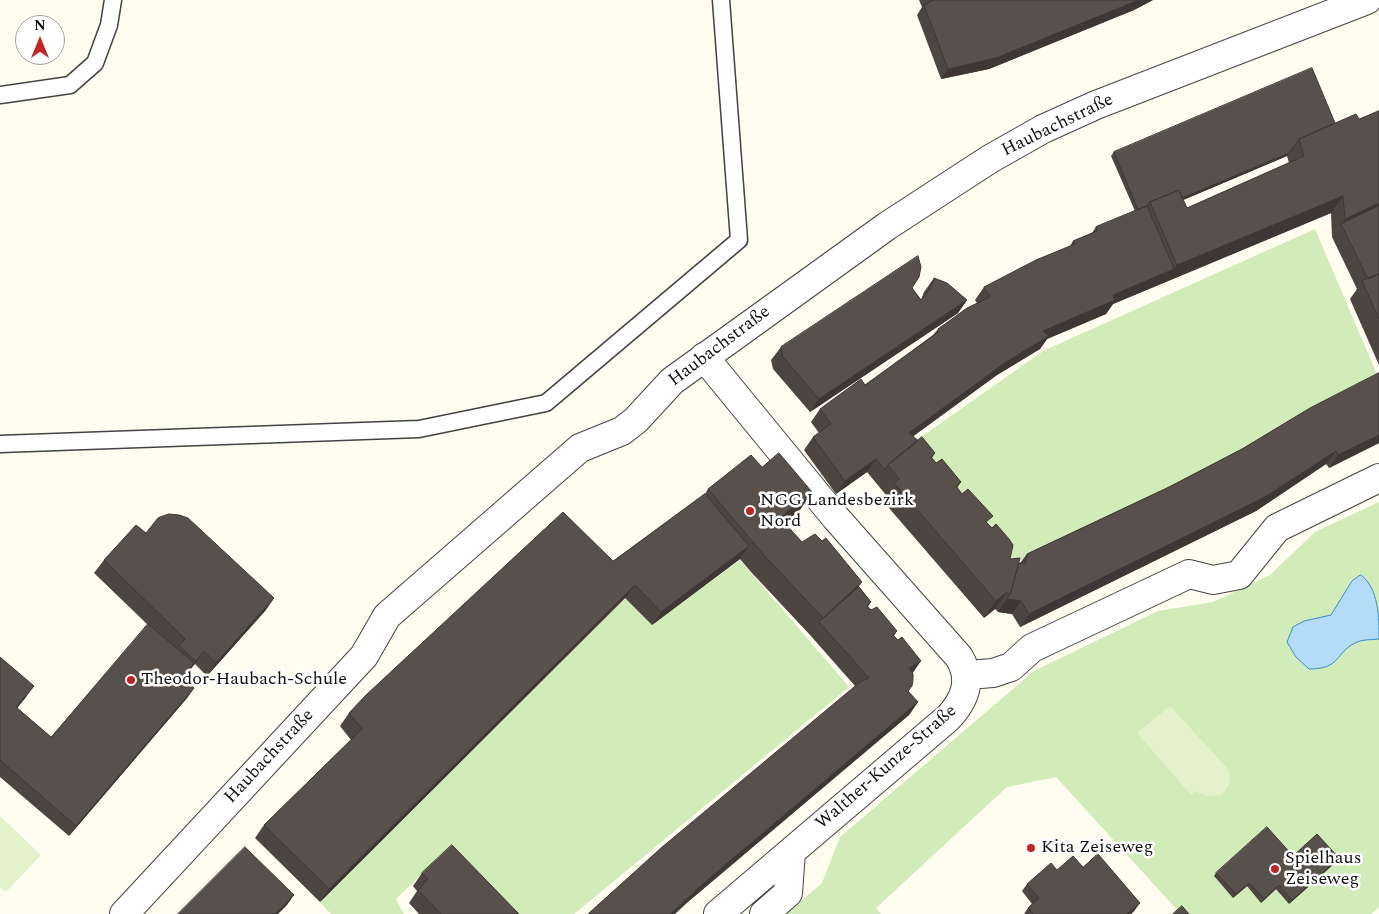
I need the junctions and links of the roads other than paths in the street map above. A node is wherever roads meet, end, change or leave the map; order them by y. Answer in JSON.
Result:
{"nodes":[{"id":1,"x":113,"y":0,"type":"edge"},
{"id":2,"x":721,"y":0,"type":"edge"},
{"id":3,"x":1367,"y":0,"type":"edge"},
{"id":4,"x":0,"y":95,"type":"edge"},
{"id":5,"x":704,"y":357,"type":"junction"},
{"id":6,"x":0,"y":444,"type":"edge"},
{"id":7,"x":1379,"y":478,"type":"edge"},
{"id":8,"x":967,"y":675,"type":"junction"},
{"id":9,"x":791,"y":852,"type":"junction"},
{"id":10,"x":124,"y":914,"type":"edge"},
{"id":11,"x":718,"y":914,"type":"edge"},
{"id":12,"x":764,"y":914,"type":"edge"}],
"edges":[{"from":1,"to":4,"type":"lane"},
{"from":2,"to":6,"type":"lane"},
{"from":3,"to":5,"type":"street","name":"Haubachstraße"},
{"from":5,"to":8,"type":"street"},
{"from":5,"to":10,"type":"street","name":"Haubachstraße"},
{"from":7,"to":8,"type":"street"},
{"from":8,"to":9,"type":"street","name":"Walther-Kunze-Straße"},
{"from":9,"to":11,"type":"street","name":"Walther-Kunze-Straße"},
{"from":9,"to":12,"type":"street"}]}
